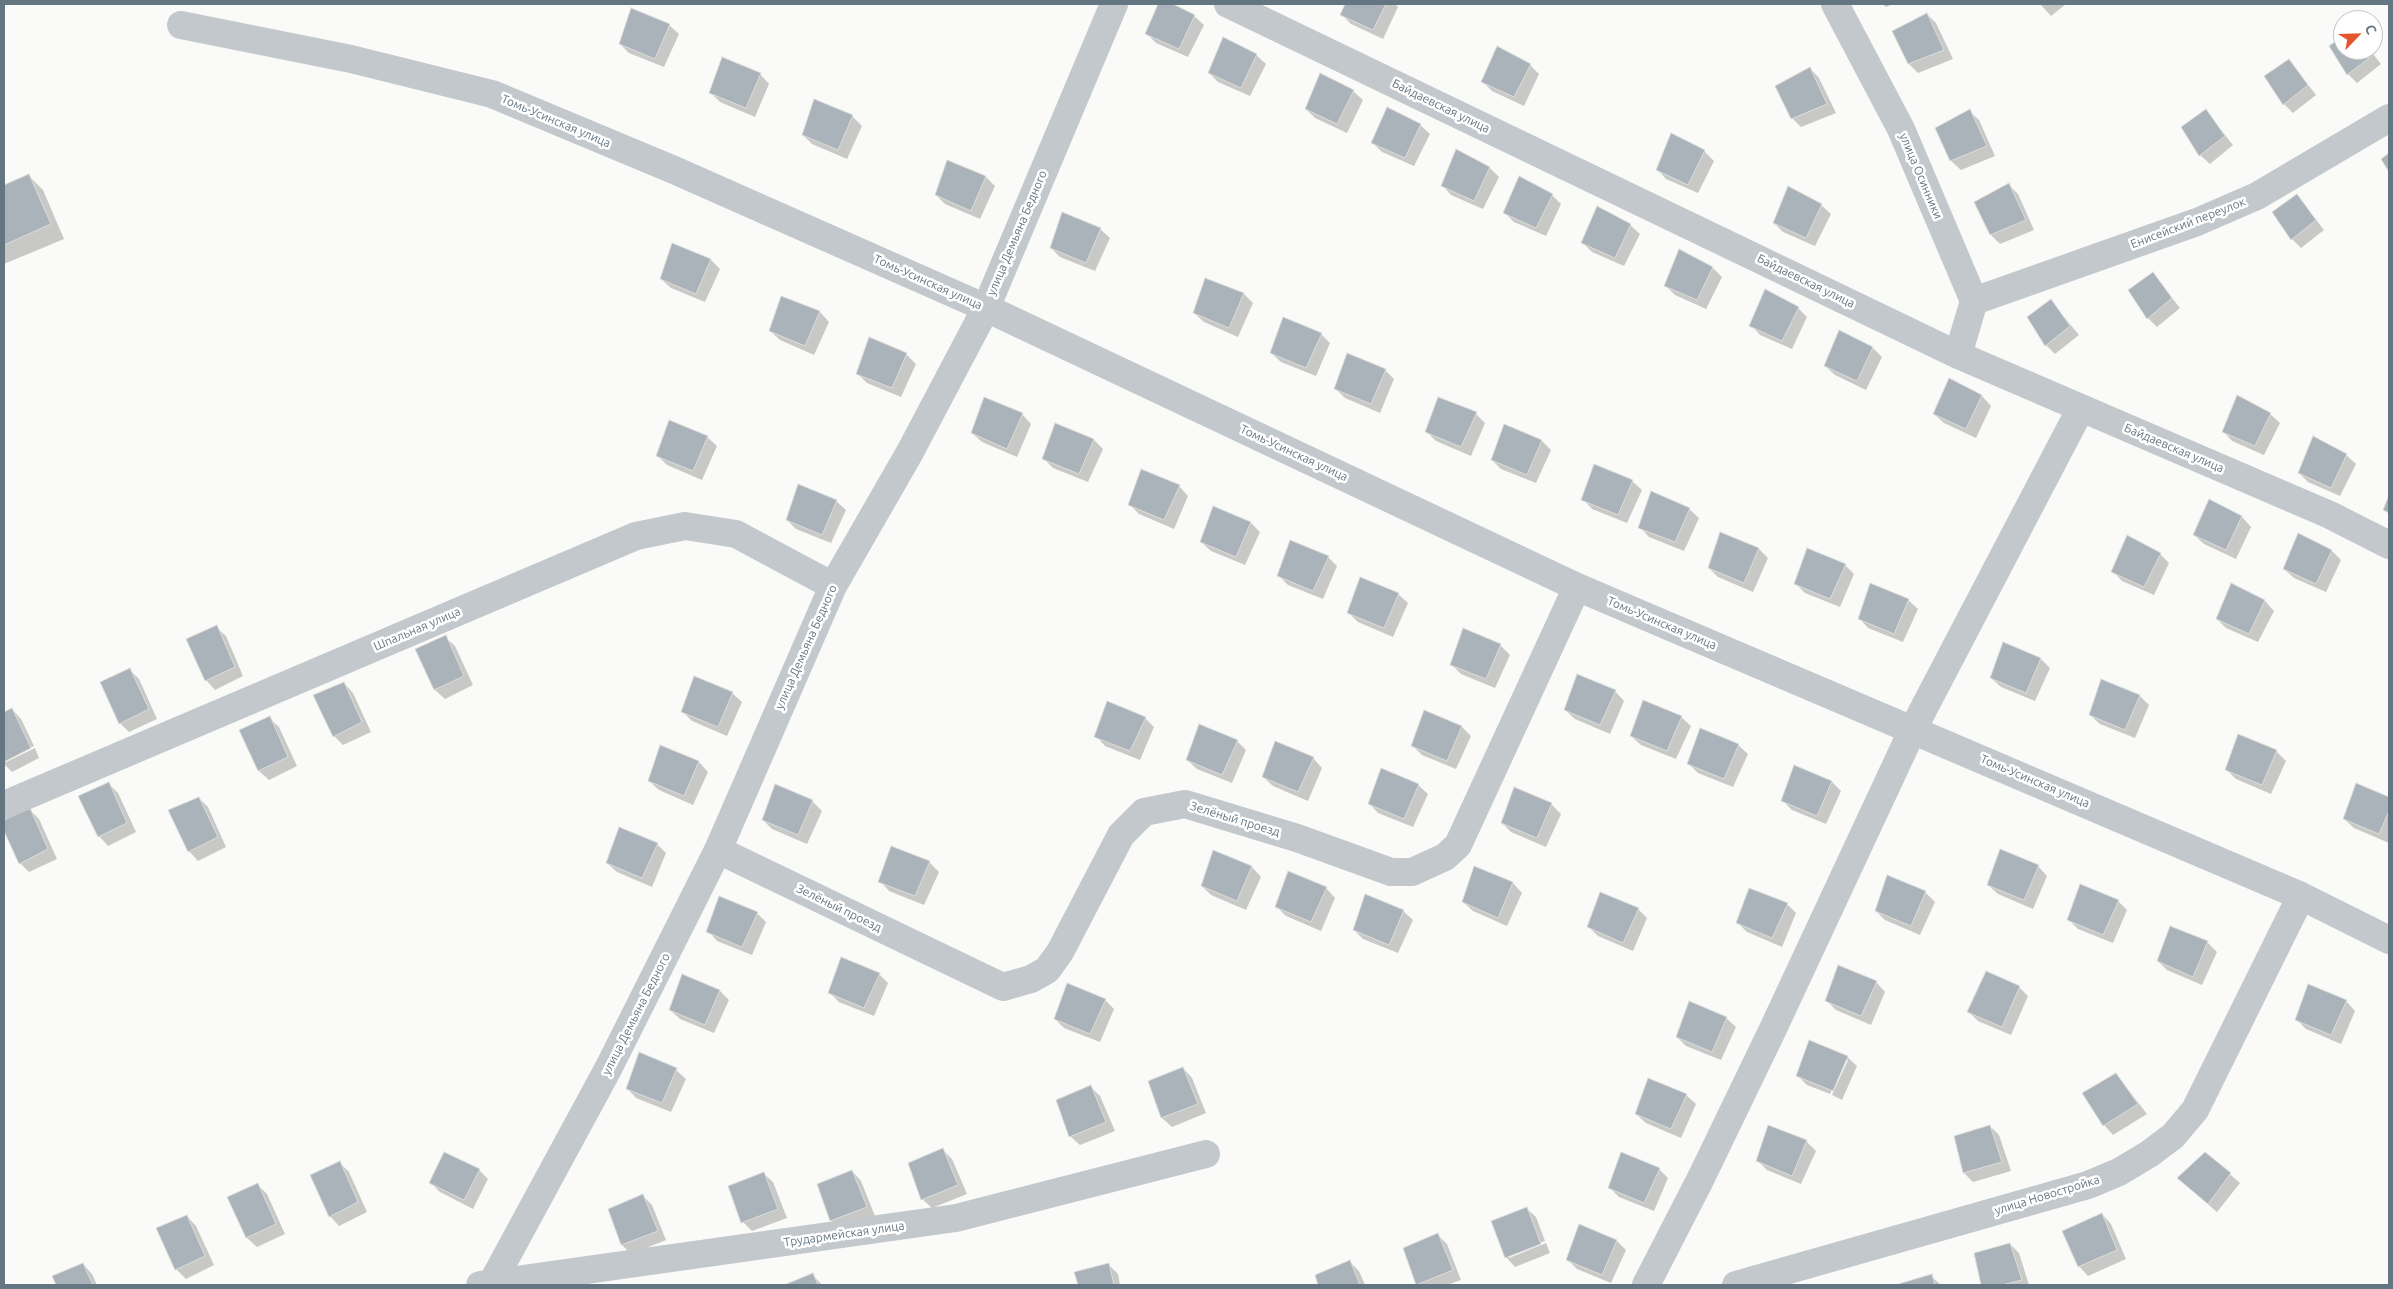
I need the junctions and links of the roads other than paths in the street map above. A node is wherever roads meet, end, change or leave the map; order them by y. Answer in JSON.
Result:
{"nodes":[{"id":1,"x":1114,"y":4,"type":"edge"},
{"id":2,"x":1228,"y":4,"type":"edge"},
{"id":3,"x":1835,"y":4,"type":"edge"},
{"id":4,"x":181,"y":25,"type":"dead end"},
{"id":5,"x":2389,"y":118,"type":"edge"},
{"id":6,"x":1974,"y":301,"type":"junction"},
{"id":7,"x":986,"y":308,"type":"junction"},
{"id":8,"x":1958,"y":355,"type":"junction"},
{"id":9,"x":2081,"y":408,"type":"junction"},
{"id":10,"x":2389,"y":546,"type":"edge"},
{"id":11,"x":833,"y":586,"type":"junction"},
{"id":12,"x":1577,"y":587,"type":"junction"},
{"id":13,"x":1913,"y":729,"type":"junction"},
{"id":14,"x":4,"y":805,"type":"edge"},
{"id":15,"x":718,"y":850,"type":"junction"},
{"id":16,"x":2301,"y":896,"type":"junction"},
{"id":17,"x":2389,"y":940,"type":"edge"},
{"id":18,"x":1206,"y":1154,"type":"dead end"},
{"id":19,"x":486,"y":1284,"type":"edge"},
{"id":20,"x":1646,"y":1285,"type":"edge"},
{"id":21,"x":1736,"y":1285,"type":"edge"}],
"edges":[{"from":1,"to":7,"type":"street","name":"улица Демьяна Бедного"},
{"from":2,"to":8,"type":"street","name":"Байдаевская улица"},
{"from":3,"to":6,"type":"street","name":"улица Осинники"},
{"from":4,"to":7,"type":"street","name":"Томь-Усинская улица"},
{"from":5,"to":6,"type":"street","name":"Енисейский переулок"},
{"from":6,"to":8,"type":"street"},
{"from":7,"to":11,"type":"street","name":"улица Демьяна Бедного"},
{"from":7,"to":12,"type":"street","name":"Томь-Усинская улица"},
{"from":8,"to":9,"type":"street","name":"Байдаевская улица"},
{"from":9,"to":10,"type":"street","name":"Байдаевская улица"},
{"from":9,"to":13,"type":"street"},
{"from":11,"to":14,"type":"street","name":"Шпальная улица"},
{"from":11,"to":15,"type":"street","name":"улица Демьяна Бедного"},
{"from":12,"to":13,"type":"street","name":"Томь-Усинская улица"},
{"from":12,"to":15,"type":"street","name":"Зелёный проезд"},
{"from":13,"to":16,"type":"street","name":"Томь-Усинская улица"},
{"from":13,"to":20,"type":"street"},
{"from":15,"to":19,"type":"street","name":"улица Демьяна Бедного"},
{"from":16,"to":17,"type":"street","name":"Томь-Усинская улица"},
{"from":16,"to":21,"type":"street","name":"улица Новостройка"},
{"from":18,"to":19,"type":"street","name":"Трудармейская улица"}]}
